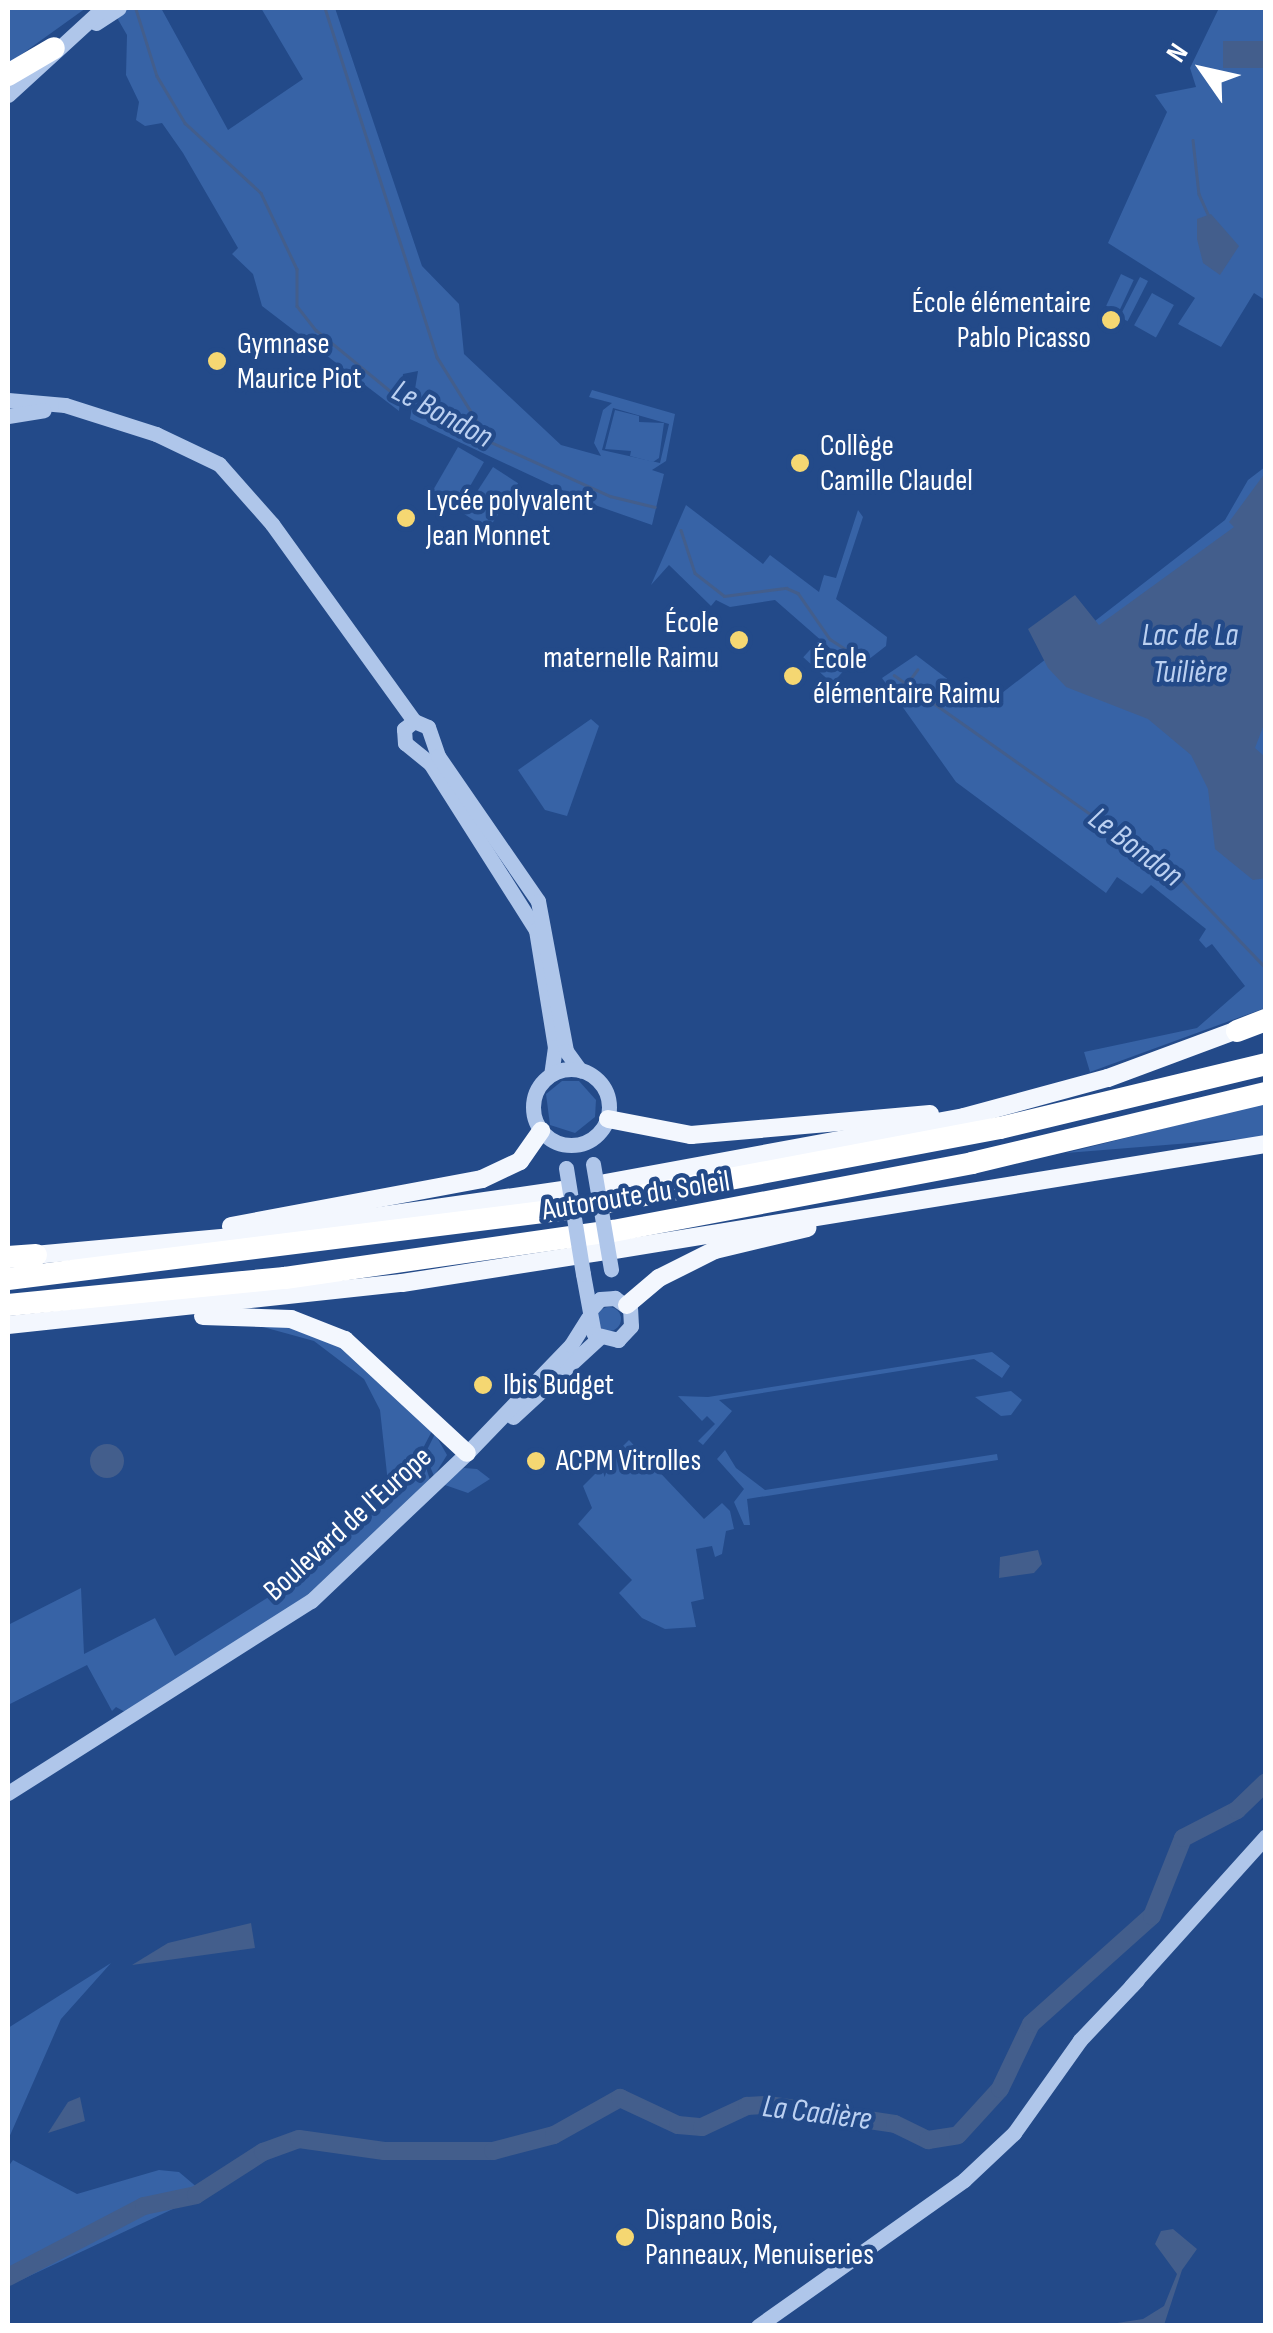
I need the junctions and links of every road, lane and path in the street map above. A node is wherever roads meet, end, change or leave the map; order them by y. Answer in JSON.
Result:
{"nodes":[{"id":1,"x":103,"y":8,"type":"edge"},
{"id":2,"x":120,"y":8,"type":"edge"},
{"id":3,"x":54,"y":48,"type":"junction"},
{"id":4,"x":8,"y":75,"type":"edge"},
{"id":5,"x":8,"y":95,"type":"edge"},
{"id":6,"x":8,"y":400,"type":"edge"},
{"id":7,"x":8,"y":416,"type":"edge"},
{"id":8,"x":122,"y":424,"type":"junction"},
{"id":9,"x":414,"y":721,"type":"junction"},
{"id":10,"x":431,"y":736,"type":"junction"},
{"id":11,"x":412,"y":748,"type":"junction"},
{"id":12,"x":1266,"y":1019,"type":"edge"},
{"id":13,"x":1237,"y":1031,"type":"joint"},
{"id":14,"x":1266,"y":1064,"type":"edge"},
{"id":15,"x":580,"y":1070,"type":"junction"},
{"id":16,"x":551,"y":1074,"type":"junction"},
{"id":17,"x":1063,"y":1091,"type":"junction"},
{"id":18,"x":1266,"y":1093,"type":"edge"},
{"id":19,"x":608,"y":1118,"type":"junction"},
{"id":20,"x":542,"y":1132,"type":"junction"},
{"id":21,"x":588,"y":1142,"type":"junction"},
{"id":22,"x":562,"y":1144,"type":"junction"},
{"id":23,"x":1266,"y":1144,"type":"edge"},
{"id":24,"x":964,"y":1192,"type":"junction"},
{"id":25,"x":585,"y":1196,"type":"junction"},
{"id":26,"x":80,"y":1250,"type":"junction"},
{"id":27,"x":36,"y":1255,"type":"joint"},
{"id":28,"x":597,"y":1256,"type":"junction"},
{"id":29,"x":8,"y":1257,"type":"edge"},
{"id":30,"x":8,"y":1279,"type":"edge"},
{"id":31,"x":621,"y":1302,"type":"junction"},
{"id":32,"x":8,"y":1305,"type":"edge"},
{"id":33,"x":589,"y":1314,"type":"junction"},
{"id":34,"x":15,"y":1325,"type":"edge"},
{"id":35,"x":599,"y":1338,"type":"junction"},
{"id":36,"x":466,"y":1453,"type":"junction"},
{"id":37,"x":8,"y":1793,"type":"edge"},
{"id":38,"x":1266,"y":1836,"type":"edge"},
{"id":39,"x":758,"y":2326,"type":"edge"}],
"edges":[{"from":1,"to":3,"type":"street"},
{"from":2,"to":3,"type":"street"},
{"from":3,"to":4,"type":"highway"},
{"from":3,"to":5,"type":"street"},
{"from":6,"to":8,"type":"street"},
{"from":7,"to":8,"type":"street"},
{"from":8,"to":9,"type":"street"},
{"from":9,"to":10,"type":"street"},
{"from":9,"to":11,"type":"street"},
{"from":10,"to":11,"type":"street"},
{"from":10,"to":15,"type":"street"},
{"from":11,"to":16,"type":"street"},
{"from":12,"to":13,"type":"highway"},
{"from":13,"to":17,"type":"main road"},
{"from":14,"to":25,"type":"highway","name":"Autoroute du Soleil"},
{"from":15,"to":16,"type":"street"},
{"from":15,"to":19,"type":"street"},
{"from":16,"to":20,"type":"street"},
{"from":17,"to":19,"type":"main road"},
{"from":17,"to":25,"type":"main road"},
{"from":18,"to":32,"type":"highway","name":"Autoroute du Soleil"},
{"from":19,"to":21,"type":"street"},
{"from":20,"to":22,"type":"street"},
{"from":20,"to":26,"type":"main road"},
{"from":21,"to":22,"type":"street"},
{"from":21,"to":28,"type":"street","bridge":true},
{"from":22,"to":33,"type":"street","bridge":true},
{"from":23,"to":24,"type":"main road"},
{"from":24,"to":28,"type":"main road"},
{"from":24,"to":31,"type":"main road"},
{"from":25,"to":26,"type":"main road"},
{"from":25,"to":30,"type":"highway","name":"Autoroute du Soleil"},
{"from":26,"to":27,"type":"main road"},
{"from":27,"to":29,"type":"highway"},
{"from":28,"to":31,"type":"street"},
{"from":28,"to":34,"type":"main road"},
{"from":31,"to":33,"type":"street"},
{"from":31,"to":35,"type":"street"},
{"from":33,"to":35,"type":"street"},
{"from":33,"to":36,"type":"street","name":"Boulevard de l'Europe"},
{"from":34,"to":36,"type":"main road"},
{"from":35,"to":36,"type":"street"},
{"from":36,"to":37,"type":"street","name":"Boulevard de l'Europe"},
{"from":38,"to":39,"type":"street"}]}
